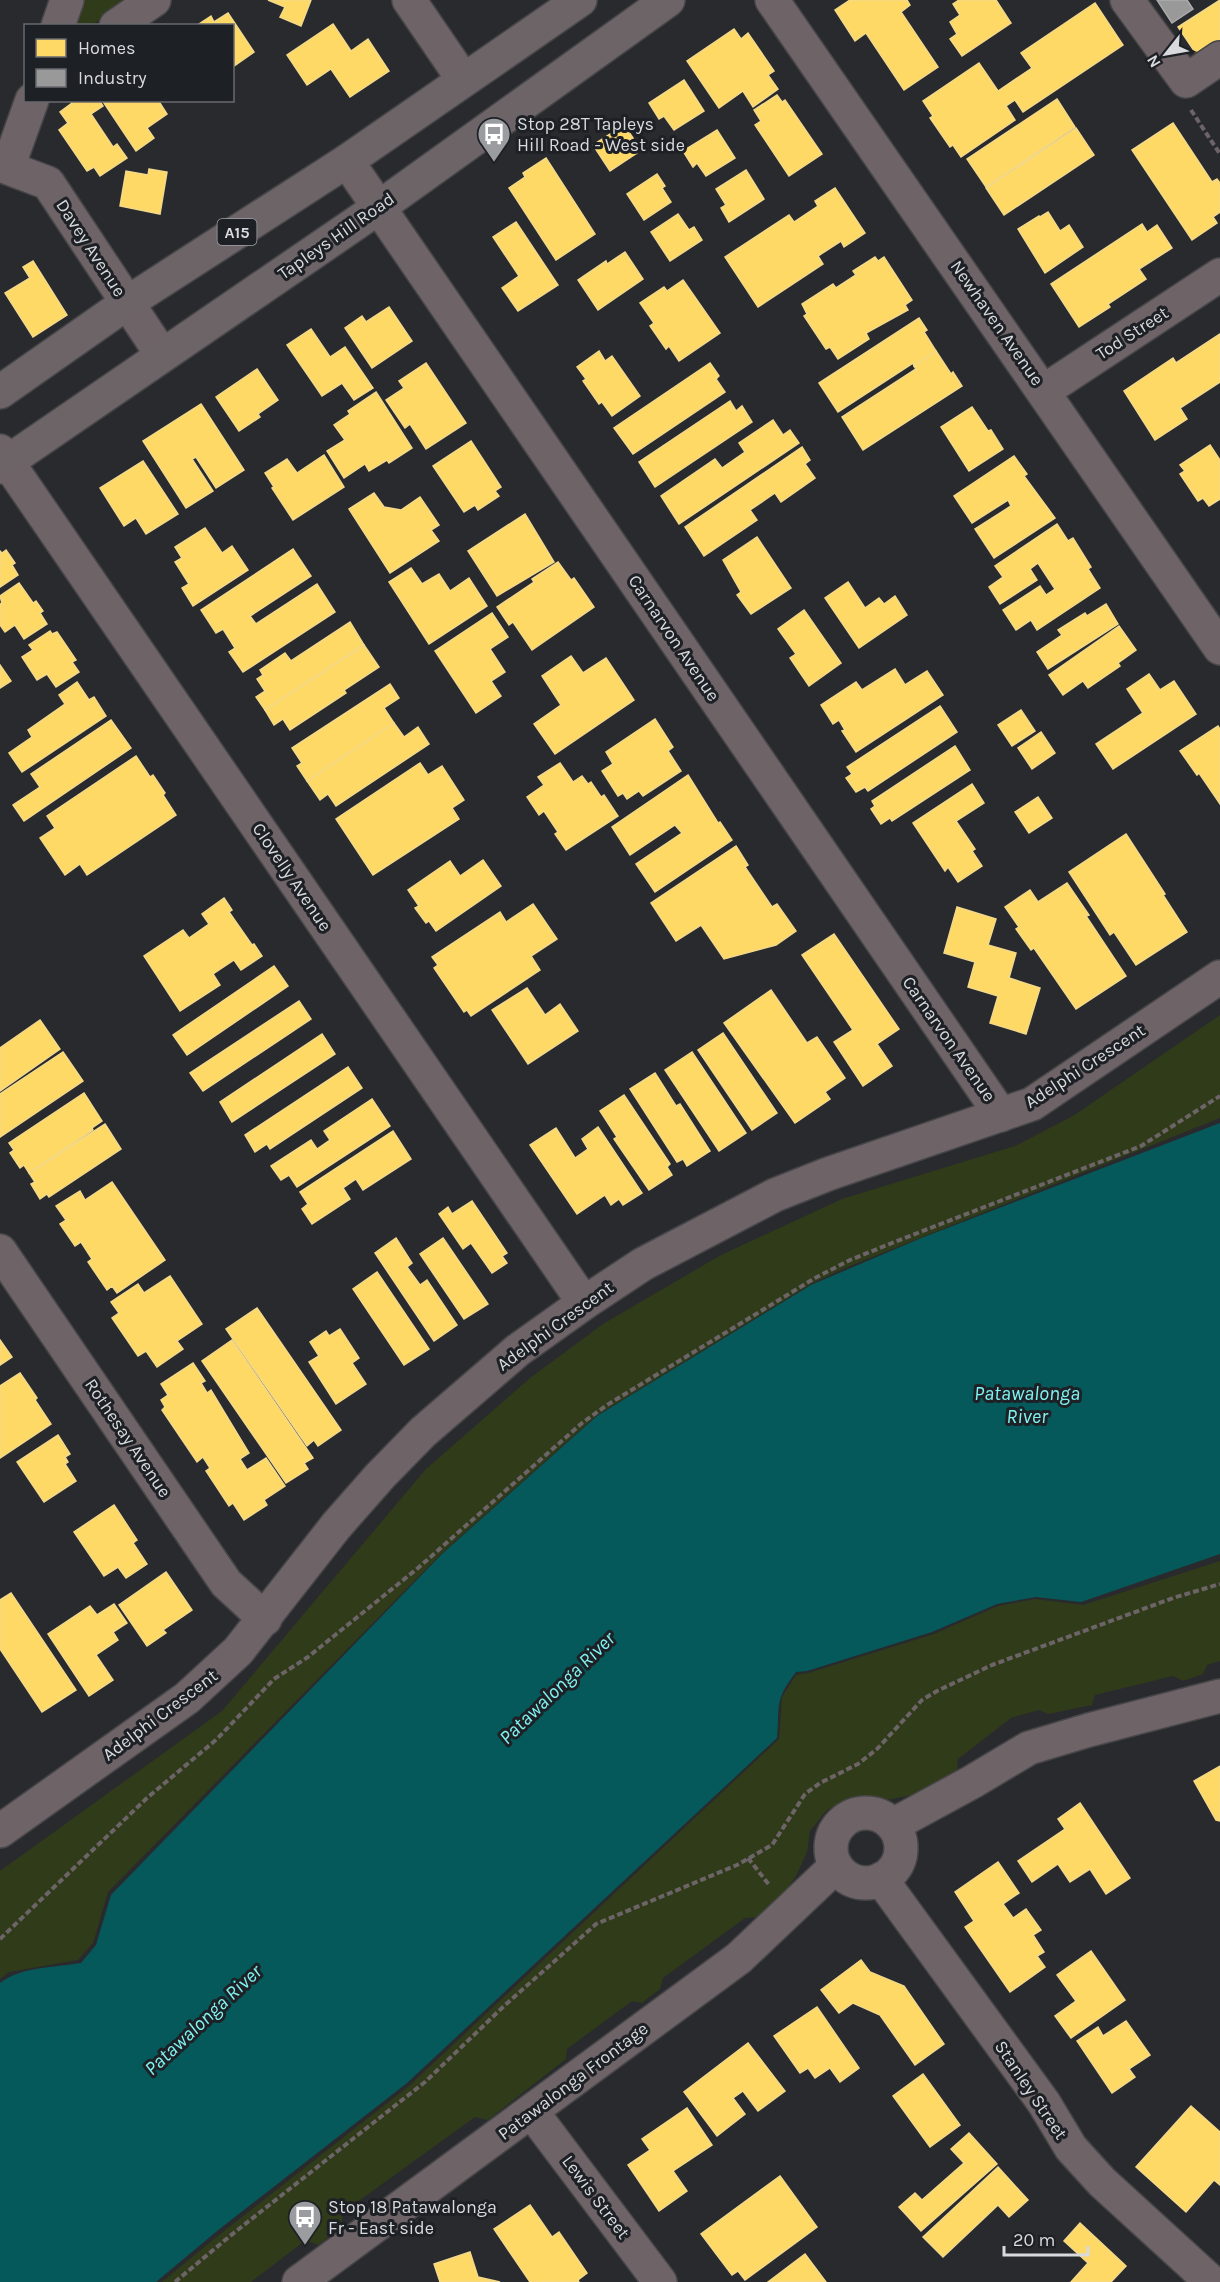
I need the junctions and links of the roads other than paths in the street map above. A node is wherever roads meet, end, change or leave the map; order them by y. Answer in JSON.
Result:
{"nodes":[{"id":1,"x":67,"y":0,"type":"edge"},
{"id":2,"x":154,"y":0,"type":"edge"},
{"id":3,"x":409,"y":0,"type":"edge"},
{"id":4,"x":580,"y":0,"type":"edge"},
{"id":5,"x":668,"y":0,"type":"edge"},
{"id":6,"x":772,"y":0,"type":"edge"},
{"id":7,"x":1127,"y":0,"type":"edge"},
{"id":8,"x":59,"y":24,"type":"edge"},
{"id":9,"x":119,"y":24,"type":"edge"},
{"id":10,"x":1220,"y":58,"type":"edge"},
{"id":11,"x":463,"y":79,"type":"junction"},
{"id":12,"x":31,"y":102,"type":"edge"},
{"id":13,"x":347,"y":161,"type":"junction"},
{"id":14,"x":4,"y":166,"type":"edge"},
{"id":15,"x":378,"y":208,"type":"junction"},
{"id":16,"x":1220,"y":275,"type":"edge"},
{"id":17,"x":127,"y":303,"type":"junction"},
{"id":18,"x":162,"y":355,"type":"junction"},
{"id":19,"x":1044,"y":391,"type":"junction"},
{"id":20,"x":0,"y":392,"type":"edge"},
{"id":21,"x":2,"y":460,"type":"edge"},
{"id":22,"x":1220,"y":648,"type":"edge"},
{"id":23,"x":1220,"y":977,"type":"edge"},
{"id":24,"x":1001,"y":1115,"type":"junction"},
{"id":25,"x":0,"y":1251,"type":"edge"},
{"id":26,"x":584,"y":1303,"type":"junction"},
{"id":27,"x":265,"y":1619,"type":"junction"},
{"id":28,"x":1220,"y":1696,"type":"edge"},
{"id":29,"x":892,"y":1825,"type":"junction"},
{"id":30,"x":0,"y":1831,"type":"edge"},
{"id":31,"x":836,"y":1866,"type":"junction"},
{"id":32,"x":881,"y":1880,"type":"junction"},
{"id":33,"x":532,"y":2112,"type":"junction"},
{"id":34,"x":1210,"y":2274,"type":"edge"},
{"id":35,"x":299,"y":2282,"type":"edge"},
{"id":36,"x":660,"y":2282,"type":"edge"}],
"edges":[{"from":1,"to":8,"type":"street"},
{"from":2,"to":9,"type":"street"},
{"from":3,"to":11,"type":"street"},
{"from":4,"to":11,"type":"main road","number":"A15"},
{"from":5,"to":15,"type":"main road","name":"Tapleys Hill Road"},
{"from":6,"to":19,"type":"street","name":"Newhaven Avenue"},
{"from":7,"to":10,"type":"street"},
{"from":11,"to":13,"type":"main road","number":"A15"},
{"from":12,"to":14,"type":"street"},
{"from":13,"to":15,"type":"street","name":"Carnarvon Avenue"},
{"from":13,"to":17,"type":"main road","number":"A15"},
{"from":14,"to":17,"type":"street","name":"Davey Avenue"},
{"from":15,"to":18,"type":"main road","name":"Tapleys Hill Road"},
{"from":15,"to":24,"type":"street","name":"Carnarvon Avenue"},
{"from":16,"to":19,"type":"street","name":"Tod Street"},
{"from":17,"to":18,"type":"street","name":"Davey Avenue"},
{"from":17,"to":20,"type":"main road","number":"A15"},
{"from":18,"to":21,"type":"main road","name":"Tapleys Hill Road"},
{"from":19,"to":22,"type":"street","name":"Newhaven Avenue"},
{"from":21,"to":26,"type":"street","name":"Clovelly Avenue"},
{"from":23,"to":24,"type":"street","name":"Adelphi Crescent"},
{"from":24,"to":26,"type":"street","name":"Adelphi Crescent"},
{"from":25,"to":27,"type":"street","name":"Rothesay Avenue"},
{"from":26,"to":27,"type":"street","name":"Adelphi Crescent"},
{"from":27,"to":30,"type":"street","name":"Adelphi Crescent"},
{"from":28,"to":29,"type":"street"},
{"from":29,"to":31,"type":"street"},
{"from":29,"to":32,"type":"street"},
{"from":31,"to":32,"type":"street"},
{"from":31,"to":33,"type":"street","name":"Patawalonga Frontage"},
{"from":32,"to":34,"type":"street","name":"Stanley Street"},
{"from":33,"to":35,"type":"street","name":"Patawalonga Frontage"},
{"from":33,"to":36,"type":"street","name":"Lewis Street"}]}
